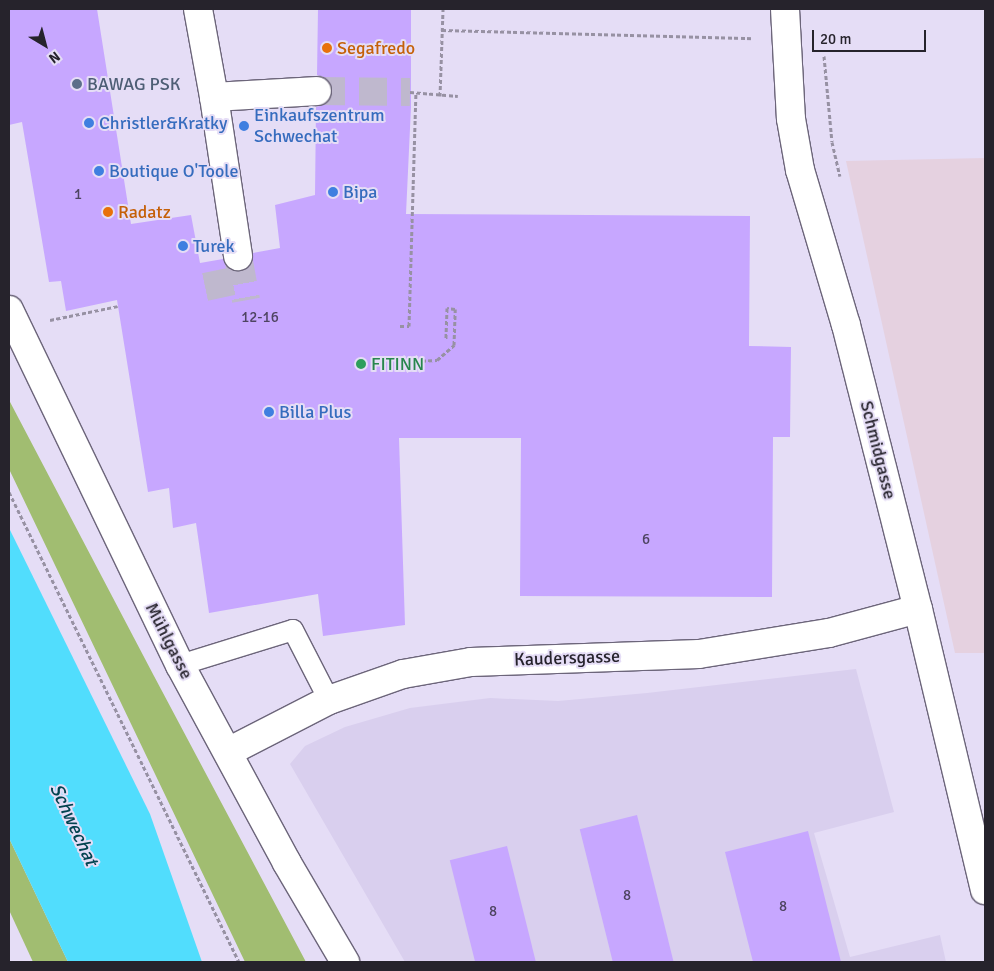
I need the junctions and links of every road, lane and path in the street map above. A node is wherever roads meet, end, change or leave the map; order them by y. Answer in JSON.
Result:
{"nodes":[{"id":1,"x":198,"y":9,"type":"edge"},
{"id":2,"x":443,"y":9,"type":"edge"},
{"id":3,"x":785,"y":9,"type":"edge"},
{"id":4,"x":442,"y":30,"type":"junction"},
{"id":5,"x":755,"y":38,"type":"dead end"},
{"id":6,"x":317,"y":91,"type":"tunnel mouth"},
{"id":7,"x":410,"y":92,"type":"tunnel mouth"},
{"id":8,"x":416,"y":93,"type":"junction"},
{"id":9,"x":440,"y":96,"type":"junction"},
{"id":10,"x":458,"y":96,"type":"dead end"},
{"id":11,"x":214,"y":97,"type":"junction"},
{"id":12,"x":238,"y":256,"type":"tunnel mouth"},
{"id":13,"x":118,"y":306,"type":"dead end"},
{"id":14,"x":13,"y":318,"type":"edge"},
{"id":15,"x":400,"y":326,"type":"dead end"},
{"id":16,"x":446,"y":340,"type":"dead end"},
{"id":17,"x":396,"y":362,"type":"dead end"},
{"id":18,"x":9,"y":492,"type":"edge"},
{"id":19,"x":918,"y":609,"type":"junction"},
{"id":20,"x":180,"y":664,"type":"junction"},
{"id":21,"x":329,"y":700,"type":"junction"},
{"id":22,"x":228,"y":752,"type":"junction"},
{"id":23,"x":985,"y":890,"type":"edge"},
{"id":24,"x":239,"y":962,"type":"edge"},
{"id":25,"x":345,"y":962,"type":"edge"}],
"edges":[{"from":1,"to":11,"type":"street"},
{"from":2,"to":4,"type":"path"},
{"from":3,"to":19,"type":"street","name":"Schmidgasse"},
{"from":4,"to":5,"type":"path"},
{"from":4,"to":9,"type":"path"},
{"from":6,"to":11,"type":"street"},
{"from":7,"to":8,"type":"path"},
{"from":8,"to":9,"type":"path"},
{"from":8,"to":15,"type":"path"},
{"from":9,"to":10,"type":"path"},
{"from":11,"to":12,"type":"street"},
{"from":13,"to":14,"type":"path"},
{"from":14,"to":20,"type":"street","name":"Mühlgasse"},
{"from":16,"to":17,"type":"path"},
{"from":18,"to":24,"type":"path"},
{"from":19,"to":21,"type":"street","name":"Kaudersgasse"},
{"from":19,"to":23,"type":"street","name":"Schmidgasse"},
{"from":20,"to":21,"type":"lane"},
{"from":20,"to":22,"type":"street","name":"Mühlgasse"},
{"from":21,"to":22,"type":"street","name":"Kaudersgasse"},
{"from":22,"to":25,"type":"street","name":"Mühlgasse"}]}
